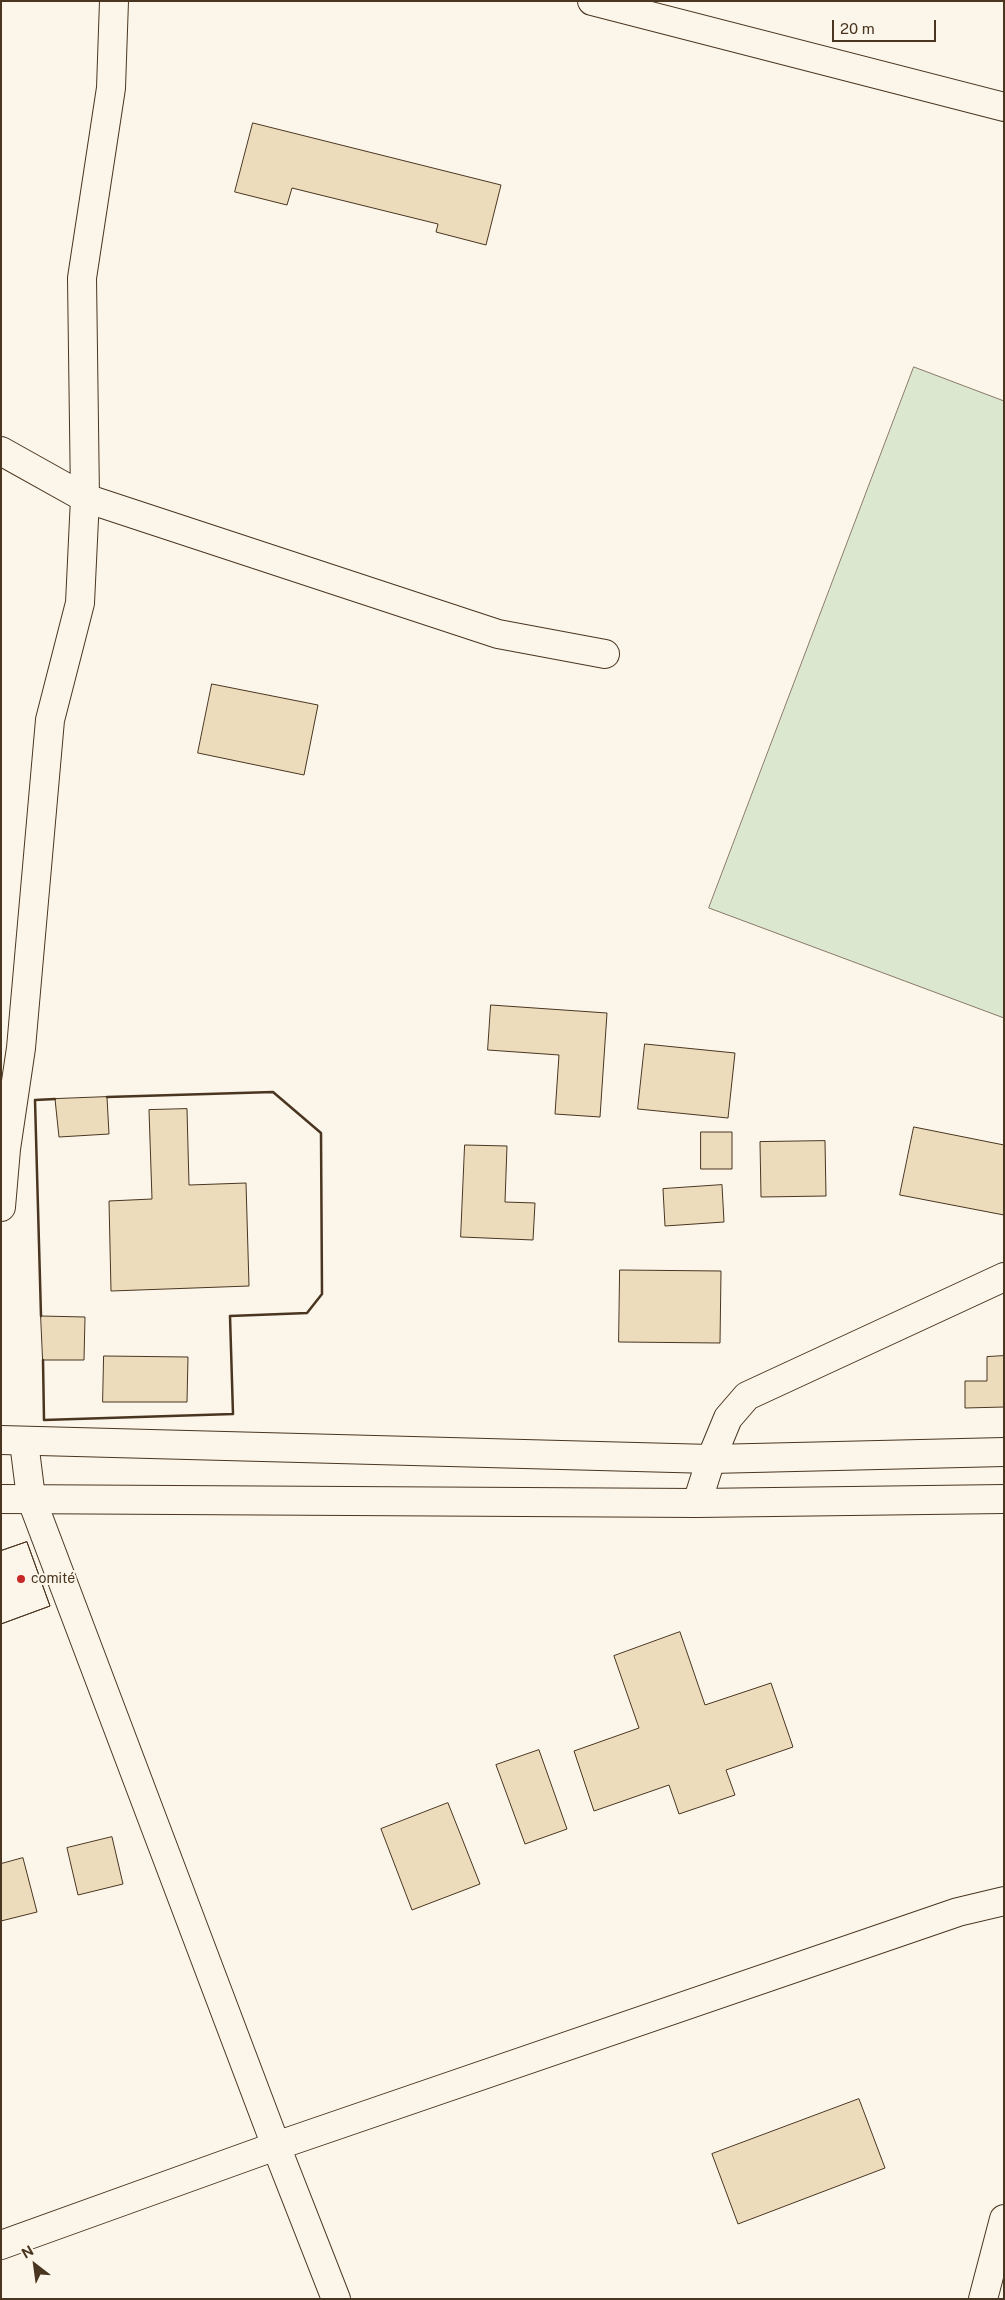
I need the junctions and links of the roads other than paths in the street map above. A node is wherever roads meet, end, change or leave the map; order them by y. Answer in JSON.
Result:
{"nodes":[{"id":1,"x":114,"y":1,"type":"edge"},
{"id":2,"x":592,"y":1,"type":"edge"},
{"id":3,"x":1004,"y":107,"type":"edge"},
{"id":4,"x":6,"y":461,"type":"edge"},
{"id":5,"x":85,"y":498,"type":"junction"},
{"id":6,"x":605,"y":654,"type":"dead end"},
{"id":7,"x":1,"y":1207,"type":"edge"},
{"id":8,"x":1004,"y":1277,"type":"edge"},
{"id":9,"x":13,"y":1441,"type":"edge"},
{"id":10,"x":1004,"y":1452,"type":"edge"},
{"id":11,"x":711,"y":1459,"type":"junction"},
{"id":12,"x":31,"y":1498,"type":"junction"},
{"id":13,"x":1,"y":1499,"type":"edge"},
{"id":14,"x":1004,"y":1499,"type":"edge"},
{"id":15,"x":697,"y":1503,"type":"junction"},
{"id":16,"x":1004,"y":1901,"type":"edge"},
{"id":17,"x":276,"y":2146,"type":"junction"},
{"id":18,"x":1004,"y":2219,"type":"edge"},
{"id":19,"x":1,"y":2245,"type":"edge"},
{"id":20,"x":336,"y":2299,"type":"edge"},
{"id":21,"x":983,"y":2299,"type":"edge"}],
"edges":[{"from":1,"to":5,"type":"main road"},
{"from":2,"to":3,"type":"main road"},
{"from":4,"to":5,"type":"main road"},
{"from":5,"to":6,"type":"main road"},
{"from":5,"to":7,"type":"main road"},
{"from":8,"to":11,"type":"main road"},
{"from":9,"to":11,"type":"main road"},
{"from":9,"to":12,"type":"main road"},
{"from":10,"to":11,"type":"main road"},
{"from":11,"to":15,"type":"main road"},
{"from":12,"to":13,"type":"main road"},
{"from":12,"to":15,"type":"main road"},
{"from":12,"to":17,"type":"main road"},
{"from":14,"to":15,"type":"main road"},
{"from":16,"to":17,"type":"main road"},
{"from":17,"to":19,"type":"main road"},
{"from":17,"to":20,"type":"main road"},
{"from":18,"to":21,"type":"main road"}]}
